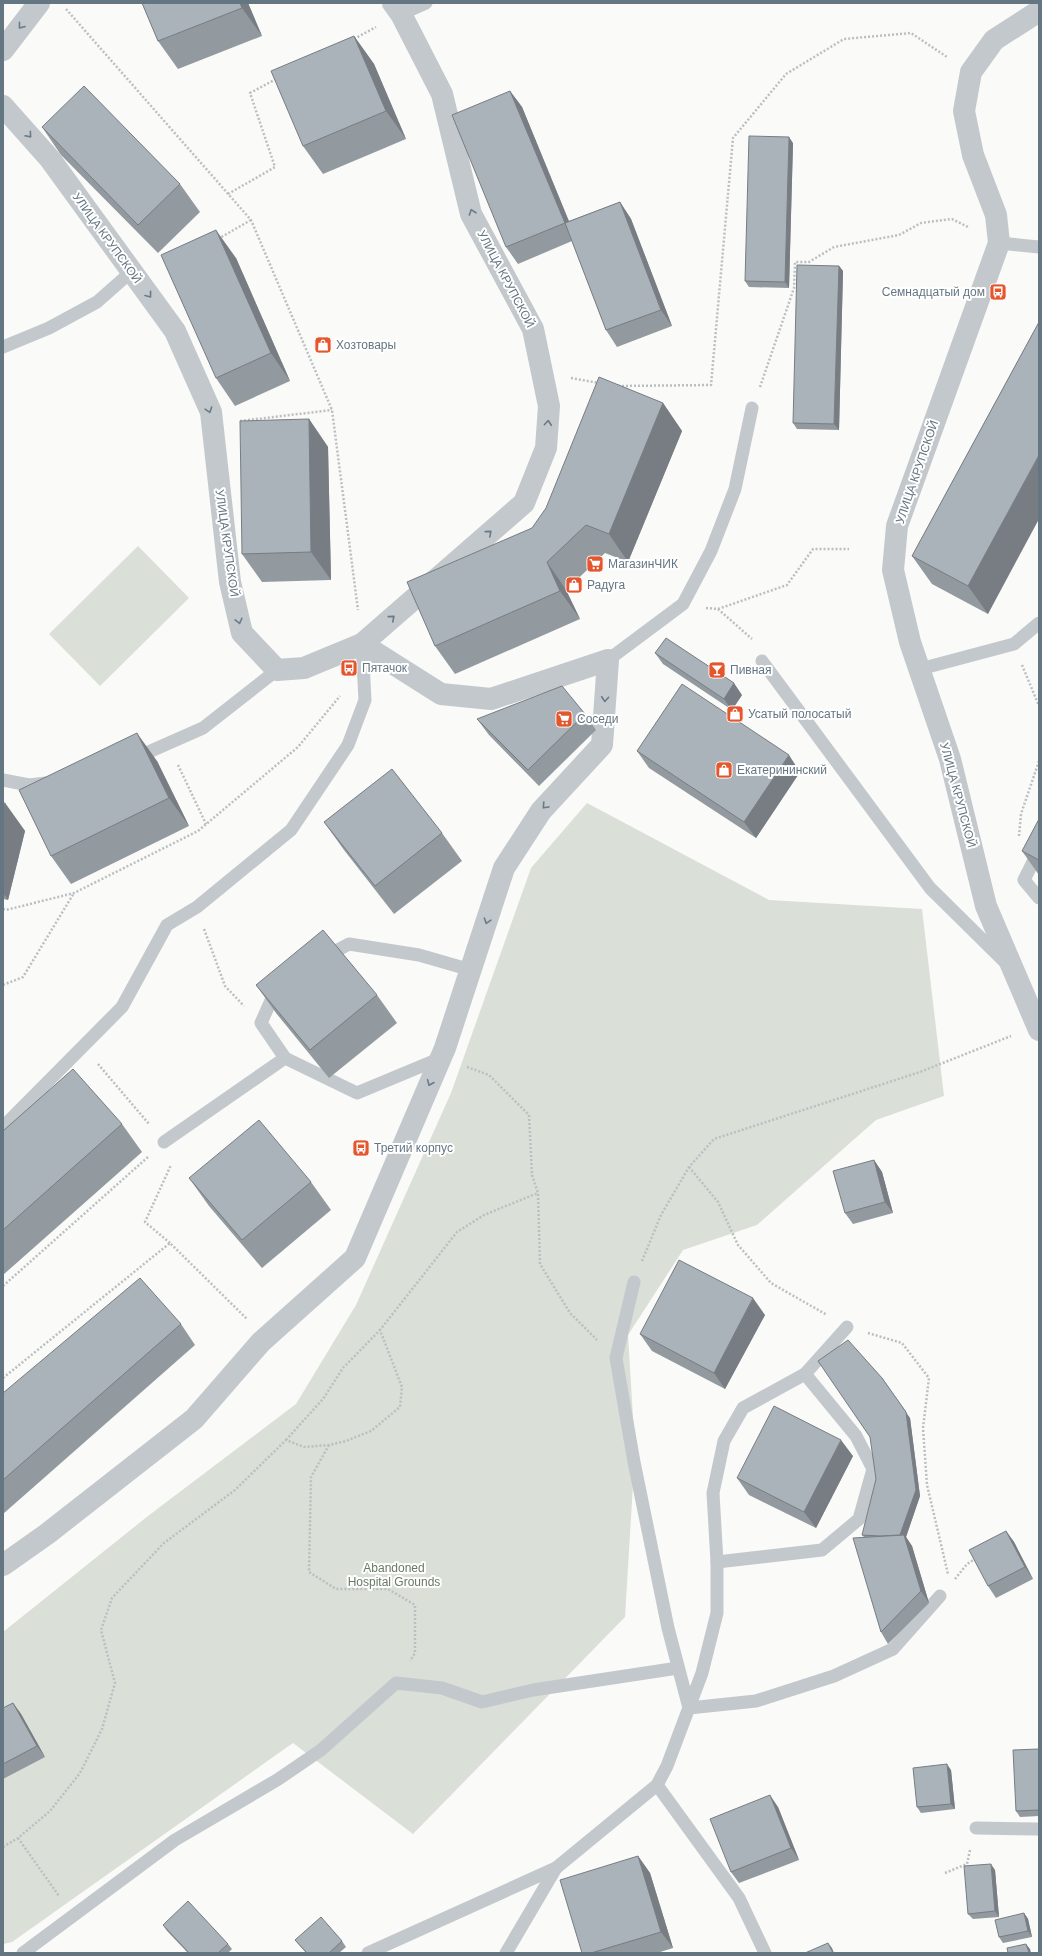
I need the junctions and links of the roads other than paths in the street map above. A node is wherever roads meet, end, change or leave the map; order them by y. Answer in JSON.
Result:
{"nodes":[{"id":1,"x":39,"y":3,"type":"edge"},
{"id":2,"x":426,"y":3,"type":"edge"},
{"id":3,"x":397,"y":8,"type":"edge"},
{"id":4,"x":1039,"y":11,"type":"edge"},
{"id":5,"x":3,"y":50,"type":"edge"},
{"id":6,"x":3,"y":106,"type":"edge"},
{"id":7,"x":999,"y":243,"type":"junction"},
{"id":8,"x":1039,"y":247,"type":"edge"},
{"id":9,"x":131,"y":272,"type":"junction"},
{"id":10,"x":3,"y":347,"type":"edge"},
{"id":11,"x":752,"y":408,"type":"road end"},
{"id":12,"x":1039,"y":623,"type":"edge"},
{"id":13,"x":362,"y":644,"type":"junction"},
{"id":14,"x":608,"y":660,"type":"junction"},
{"id":15,"x":762,"y":661,"type":"dead end"},
{"id":16,"x":920,"y":669,"type":"junction"},
{"id":17,"x":277,"y":670,"type":"junction"},
{"id":18,"x":120,"y":765,"type":"edge"},
{"id":19,"x":3,"y":780,"type":"edge"},
{"id":20,"x":58,"y":782,"type":"edge"},
{"id":21,"x":1039,"y":850,"type":"edge"},
{"id":22,"x":1039,"y":898,"type":"edge"},
{"id":23,"x":317,"y":962,"type":"edge"},
{"id":24,"x":1012,"y":968,"type":"junction"},
{"id":25,"x":471,"y":970,"type":"junction"},
{"id":26,"x":284,"y":980,"type":"edge"},
{"id":27,"x":1038,"y":1028,"type":"edge"},
{"id":28,"x":285,"y":1058,"type":"junction"},
{"id":29,"x":441,"y":1058,"type":"junction"},
{"id":30,"x":3,"y":1127,"type":"edge"},
{"id":31,"x":164,"y":1142,"type":"road end"},
{"id":32,"x":634,"y":1282,"type":"road end"},
{"id":33,"x":847,"y":1327,"type":"road end"},
{"id":34,"x":805,"y":1374,"type":"junction"},
{"id":35,"x":717,"y":1562,"type":"junction"},
{"id":36,"x":3,"y":1565,"type":"edge"},
{"id":37,"x":940,"y":1596,"type":"road end"},
{"id":38,"x":678,"y":1668,"type":"junction"},
{"id":39,"x":689,"y":1708,"type":"junction"},
{"id":40,"x":657,"y":1785,"type":"junction"},
{"id":41,"x":976,"y":1828,"type":"road end"},
{"id":42,"x":1039,"y":1829,"type":"edge"},
{"id":43,"x":556,"y":1868,"type":"junction"},
{"id":44,"x":23,"y":1953,"type":"edge"},
{"id":45,"x":368,"y":1953,"type":"edge"},
{"id":46,"x":506,"y":1953,"type":"edge"},
{"id":47,"x":765,"y":1953,"type":"edge"}],
"edges":[{"from":1,"to":5,"type":"street","one_way":true},
{"from":2,"to":3,"type":"lane"},
{"from":13,"to":3,"type":"street","name":"УЛИЦА КРУПСКОЙ","one_way":true},
{"from":4,"to":7,"type":"street","name":"УЛИЦА КРУПСКОЙ"},
{"from":6,"to":9,"type":"street","name":"УЛИЦА КРУПСКОЙ","one_way":true},
{"from":7,"to":8,"type":"lane"},
{"from":7,"to":16,"type":"street","name":"УЛИЦА КРУПСКОЙ"},
{"from":9,"to":10,"type":"lane"},
{"from":9,"to":17,"type":"street","name":"УЛИЦА КРУПСКОЙ","one_way":true},
{"from":11,"to":14,"type":"lane"},
{"from":12,"to":16,"type":"lane"},
{"from":13,"to":14,"type":"street"},
{"from":13,"to":17,"type":"street","name":"УЛИЦА КРУПСКОЙ"},
{"from":13,"to":30,"type":"lane"},
{"from":14,"to":25,"type":"street","one_way":true},
{"from":15,"to":24,"type":"lane"},
{"from":16,"to":24,"type":"street","name":"УЛИЦА КРУПСКОЙ"},
{"from":17,"to":18,"type":"lane"},
{"from":19,"to":20,"type":"lane"},
{"from":21,"to":22,"type":"lane"},
{"from":23,"to":25,"type":"lane"},
{"from":24,"to":27,"type":"street","name":"УЛИЦА КРУПСКОЙ"},
{"from":25,"to":29,"type":"street"},
{"from":26,"to":28,"type":"lane"},
{"from":28,"to":29,"type":"lane"},
{"from":28,"to":31,"type":"lane"},
{"from":29,"to":36,"type":"street","one_way":true},
{"from":32,"to":38,"type":"lane"},
{"from":33,"to":34,"type":"lane"},
{"from":34,"to":35,"type":"lane"},
{"from":34,"to":35,"type":"lane"},
{"from":35,"to":39,"type":"lane"},
{"from":37,"to":39,"type":"lane"},
{"from":38,"to":39,"type":"lane"},
{"from":38,"to":44,"type":"lane"},
{"from":39,"to":40,"type":"lane"},
{"from":40,"to":43,"type":"lane"},
{"from":40,"to":47,"type":"lane"},
{"from":41,"to":42,"type":"lane"},
{"from":43,"to":45,"type":"lane"},
{"from":43,"to":46,"type":"lane"}]}
